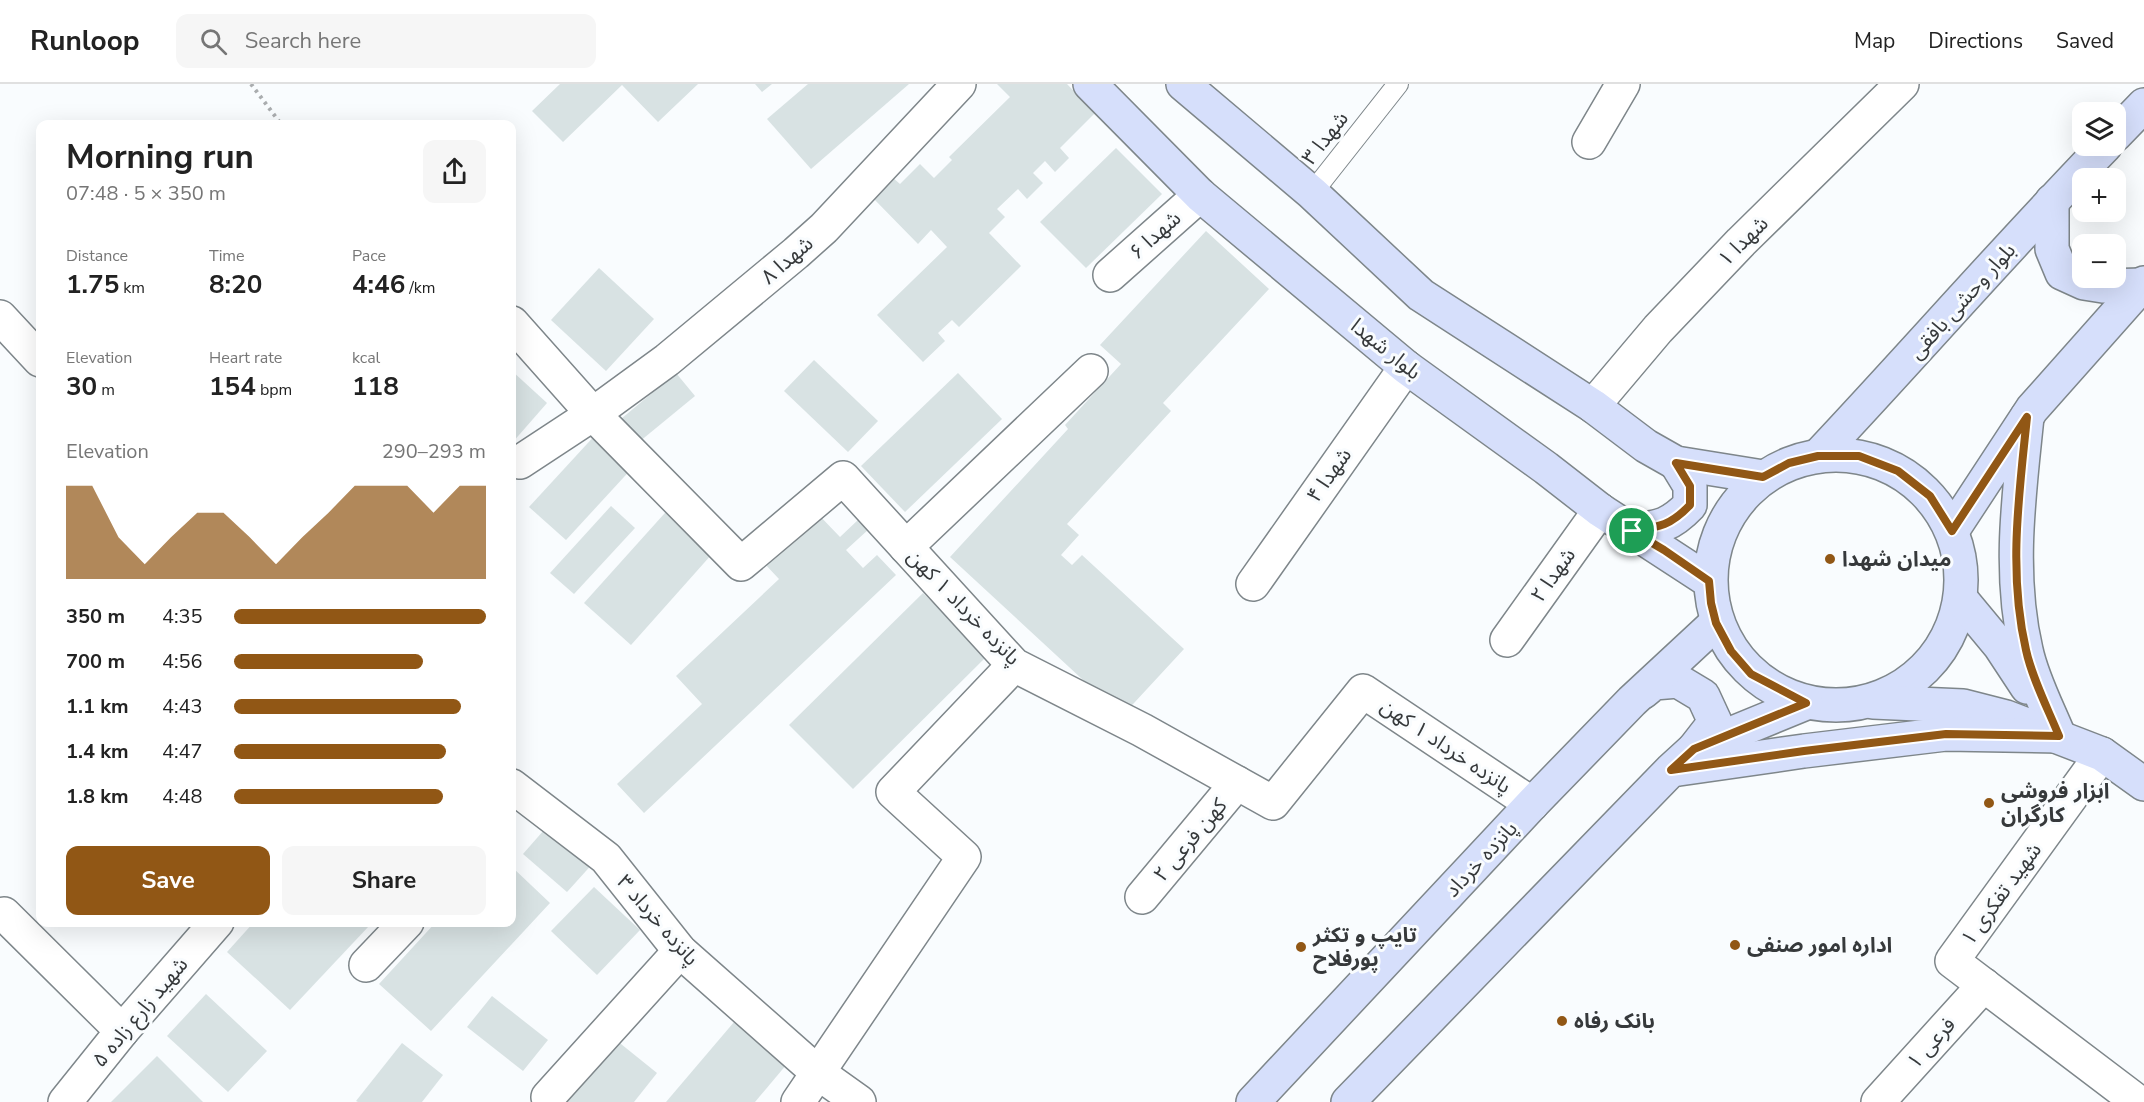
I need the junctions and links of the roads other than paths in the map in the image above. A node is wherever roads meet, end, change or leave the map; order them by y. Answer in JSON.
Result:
{"nodes":[{"id":1,"x":959,"y":84,"type":"edge"},
{"id":2,"x":1090,"y":84,"type":"edge"},
{"id":3,"x":1183,"y":84,"type":"edge"},
{"id":4,"x":1398,"y":84,"type":"edge"},
{"id":5,"x":1623,"y":84,"type":"edge"},
{"id":6,"x":1902,"y":84,"type":"edge"},
{"id":7,"x":2144,"y":105,"type":"edge"},
{"id":8,"x":2126,"y":124,"type":"edge"},
{"id":9,"x":1588,"y":142,"type":"dead end"},
{"id":10,"x":2095,"y":156,"type":"edge"},
{"id":11,"x":1311,"y":193,"type":"junction"},
{"id":12,"x":1200,"y":195,"type":"junction"},
{"id":13,"x":2052,"y":201,"type":"junction"},
{"id":14,"x":1110,"y":275,"type":"dead end"},
{"id":15,"x":2140,"y":294,"type":"edge"},
{"id":16,"x":0,"y":317,"type":"edge"},
{"id":17,"x":516,"y":327,"type":"edge"},
{"id":18,"x":36,"y":356,"type":"edge"},
{"id":19,"x":1406,"y":367,"type":"junction"},
{"id":20,"x":1091,"y":371,"type":"dead end"},
{"id":21,"x":1593,"y":406,"type":"junction"},
{"id":22,"x":593,"y":414,"type":"junction"},
{"id":23,"x":2027,"y":417,"type":"junction"},
{"id":24,"x":1818,"y":456,"type":"junction"},
{"id":25,"x":520,"y":462,"type":"dead end"},
{"id":26,"x":1676,"y":463,"type":"junction"},
{"id":27,"x":1763,"y":477,"type":"junction"},
{"id":28,"x":1600,"y":510,"type":"junction"},
{"id":29,"x":1632,"y":531,"type":"junction"},
{"id":30,"x":1952,"y":531,"type":"junction"},
{"id":31,"x":906,"y":548,"type":"junction"},
{"id":32,"x":1709,"y":581,"type":"junction"},
{"id":33,"x":1253,"y":584,"type":"dead end"},
{"id":34,"x":1961,"y":599,"type":"junction"},
{"id":35,"x":1716,"y":623,"type":"junction"},
{"id":36,"x":1507,"y":640,"type":"dead end"},
{"id":37,"x":1014,"y":665,"type":"junction"},
{"id":38,"x":1632,"y":701,"type":"junction"},
{"id":39,"x":1869,"y":702,"type":"junction"},
{"id":40,"x":1806,"y":703,"type":"junction"},
{"id":41,"x":2059,"y":736,"type":"junction"},
{"id":42,"x":2102,"y":754,"type":"junction"},
{"id":43,"x":1683,"y":759,"type":"junction"},
{"id":44,"x":1237,"y":783,"type":"junction"},
{"id":45,"x":2144,"y":784,"type":"edge"},
{"id":46,"x":517,"y":800,"type":"edge"},
{"id":47,"x":1532,"y":804,"type":"junction"},
{"id":48,"x":1142,"y":897,"type":"dead end"},
{"id":49,"x":4,"y":914,"type":"dead end"},
{"id":50,"x":213,"y":927,"type":"edge"},
{"id":51,"x":402,"y":927,"type":"edge"},
{"id":52,"x":680,"y":951,"type":"junction"},
{"id":53,"x":366,"y":964,"type":"dead end"},
{"id":54,"x":1984,"y":985,"type":"junction"},
{"id":55,"x":122,"y":1031,"type":"junction"},
{"id":56,"x":817,"y":1072,"type":"junction"},
{"id":57,"x":2138,"y":1094,"type":"edge"},
{"id":58,"x":548,"y":1097,"type":"dead end"},
{"id":59,"x":65,"y":1102,"type":"edge"},
{"id":60,"x":798,"y":1102,"type":"edge"},
{"id":61,"x":859,"y":1102,"type":"edge"},
{"id":62,"x":1253,"y":1102,"type":"edge"},
{"id":63,"x":1348,"y":1102,"type":"edge"},
{"id":64,"x":1878,"y":1102,"type":"edge"}],
"edges":[{"from":1,"to":22,"type":"street","name":"شهدا ۸"},
{"from":2,"to":12,"type":"main road","name":"بلوار شهدا"},
{"from":3,"to":11,"type":"main road"},
{"from":4,"to":11,"type":"lane","name":"شهدا ۳"},
{"from":5,"to":9,"type":"street"},
{"from":6,"to":21,"type":"street","name":"شهدا ۱"},
{"from":7,"to":8,"type":"main road"},
{"from":10,"to":13,"type":"main road","name":"بلوار وحشی بافقی"},
{"from":11,"to":21,"type":"main road"},
{"from":12,"to":14,"type":"street","name":"شهدا ۶"},
{"from":12,"to":19,"type":"main road","name":"بلوار شهدا"},
{"from":13,"to":15,"type":"main road"},
{"from":13,"to":24,"type":"main road","name":"بلوار وحشی بافقی"},
{"from":15,"to":23,"type":"main road"},
{"from":16,"to":18,"type":"street"},
{"from":17,"to":22,"type":"street","name":"پانزده خرداد ۱ کهن"},
{"from":19,"to":28,"type":"main road","name":"بلوار شهدا"},
{"from":19,"to":33,"type":"street","name":"شهدا ۴"},
{"from":20,"to":31,"type":"street"},
{"from":21,"to":26,"type":"main road"},
{"from":22,"to":25,"type":"street","name":"شهدا ۸"},
{"from":22,"to":31,"type":"street","name":"پانزده خرداد ۱ کهن"},
{"from":23,"to":30,"type":"main road"},
{"from":23,"to":41,"type":"main road"},
{"from":24,"to":27,"type":"main road"},
{"from":24,"to":30,"type":"main road"},
{"from":26,"to":27,"type":"main road"},
{"from":26,"to":29,"type":"main road"},
{"from":27,"to":32,"type":"main road"},
{"from":28,"to":29,"type":"main road","name":"بلوار شهدا"},
{"from":28,"to":36,"type":"street","name":"شهدا ۲"},
{"from":29,"to":32,"type":"main road","name":"بلوار شهدا"},
{"from":30,"to":34,"type":"main road"},
{"from":31,"to":37,"type":"street","name":"پانزده خرداد ۱ کهن"},
{"from":32,"to":35,"type":"main road"},
{"from":34,"to":39,"type":"main road"},
{"from":34,"to":41,"type":"main road"},
{"from":35,"to":38,"type":"main road","name":"پانزده خرداد"},
{"from":35,"to":40,"type":"main road"},
{"from":37,"to":44,"type":"street","name":"پانزده خرداد ۱ کهن"},
{"from":37,"to":56,"type":"street"},
{"from":38,"to":43,"type":"main road"},
{"from":38,"to":47,"type":"main road","name":"پانزده خرداد"},
{"from":39,"to":40,"type":"main road"},
{"from":39,"to":41,"type":"main road"},
{"from":40,"to":43,"type":"main road"},
{"from":41,"to":42,"type":"main road"},
{"from":41,"to":43,"type":"main road"},
{"from":42,"to":45,"type":"main road"},
{"from":42,"to":54,"type":"street","name":"شهید تفکری ۱"},
{"from":43,"to":63,"type":"main road"},
{"from":44,"to":47,"type":"street","name":"پانزده خرداد ۱ کهن"},
{"from":44,"to":48,"type":"street","name":"کهن فرعی ۲"},
{"from":46,"to":52,"type":"street","name":"پانزده خرداد ۳"},
{"from":47,"to":62,"type":"main road","name":"پانزده خرداد"},
{"from":49,"to":55,"type":"street"},
{"from":50,"to":55,"type":"street","name":"شهید زارع زاده ۵"},
{"from":51,"to":53,"type":"street"},
{"from":52,"to":56,"type":"street","name":"پانزده خرداد ۳"},
{"from":52,"to":58,"type":"street"},
{"from":54,"to":57,"type":"street","name":"شهید تفکری ۱"},
{"from":54,"to":64,"type":"street","name":"فرعی ۱"},
{"from":55,"to":59,"type":"street","name":"شهید زارع زاده ۵"},
{"from":56,"to":60,"type":"street"},
{"from":56,"to":61,"type":"street","name":"پانزده خرداد ۳"}]}
